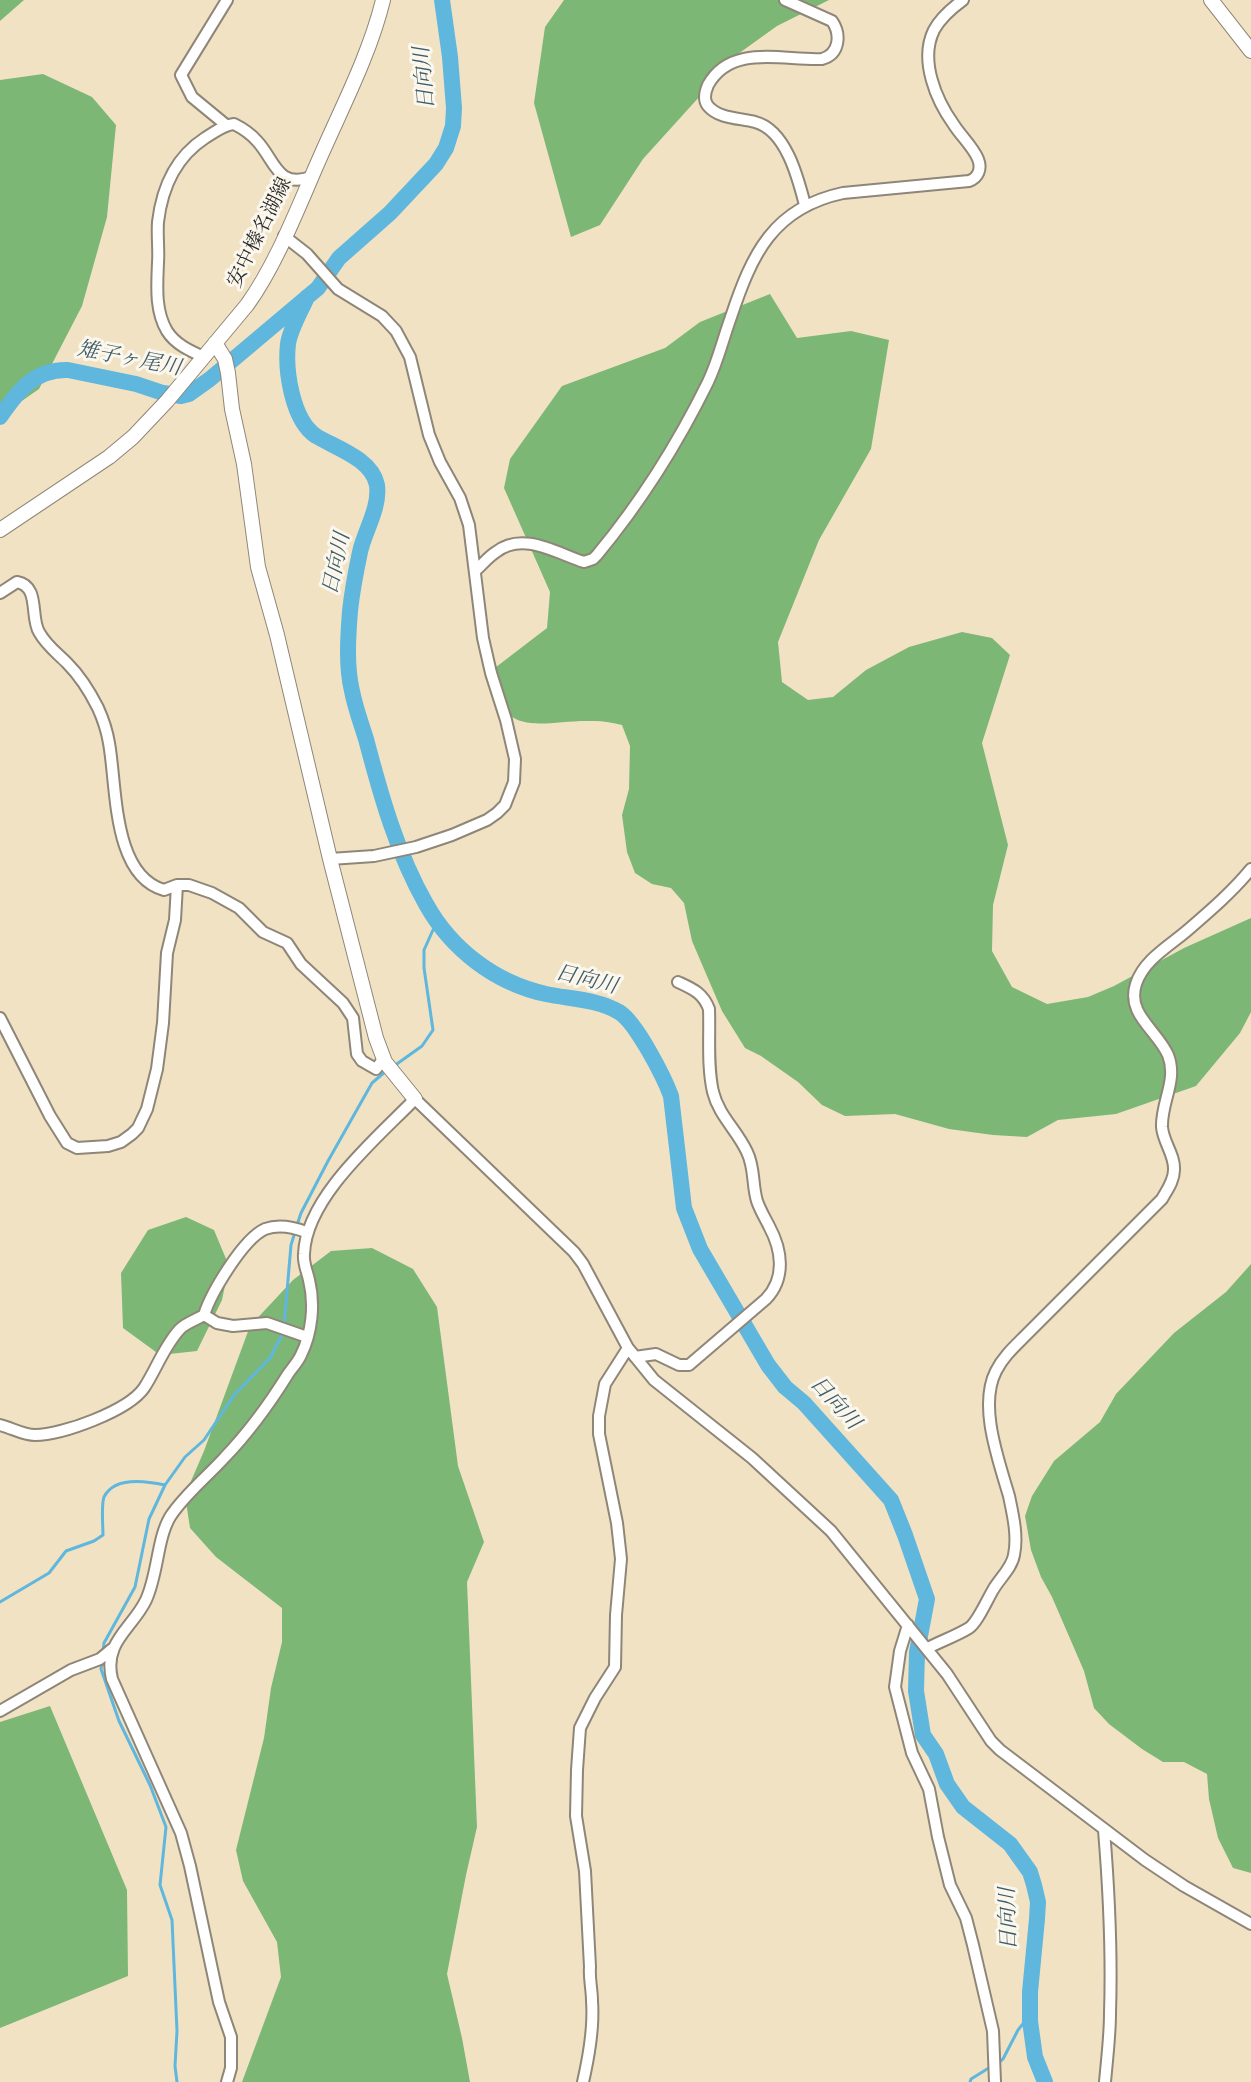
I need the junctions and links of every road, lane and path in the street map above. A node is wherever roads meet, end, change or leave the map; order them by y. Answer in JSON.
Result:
{"nodes":[{"id":1,"x":227,"y":0,"type":"edge"},
{"id":2,"x":383,"y":0,"type":"edge"},
{"id":3,"x":785,"y":0,"type":"edge"},
{"id":4,"x":963,"y":0,"type":"edge"},
{"id":5,"x":1211,"y":0,"type":"edge"},
{"id":6,"x":1251,"y":51,"type":"edge"},
{"id":7,"x":226,"y":125,"type":"junction"},
{"id":8,"x":311,"y":177,"type":"junction"},
{"id":9,"x":805,"y":205,"type":"junction"},
{"id":10,"x":284,"y":237,"type":"junction"},
{"id":11,"x":215,"y":343,"type":"junction"},
{"id":12,"x":204,"y":357,"type":"junction"},
{"id":13,"x":0,"y":530,"type":"edge"},
{"id":14,"x":475,"y":571,"type":"junction"},
{"id":15,"x":0,"y":593,"type":"edge"},
{"id":16,"x":330,"y":860,"type":"junction"},
{"id":17,"x":1251,"y":868,"type":"edge"},
{"id":18,"x":177,"y":885,"type":"junction"},
{"id":19,"x":678,"y":982,"type":"dead end"},
{"id":20,"x":0,"y":1018,"type":"edge"},
{"id":21,"x":387,"y":1064,"type":"junction"},
{"id":22,"x":415,"y":1099,"type":"junction"},
{"id":23,"x":306,"y":1232,"type":"junction"},
{"id":24,"x":204,"y":1315,"type":"junction"},
{"id":25,"x":307,"y":1337,"type":"junction"},
{"id":26,"x":631,"y":1353,"type":"junction"},
{"id":27,"x":0,"y":1425,"type":"edge"},
{"id":28,"x":910,"y":1628,"type":"junction"},
{"id":29,"x":114,"y":1647,"type":"junction"},
{"id":30,"x":926,"y":1647,"type":"junction"},
{"id":31,"x":0,"y":1711,"type":"edge"},
{"id":32,"x":1104,"y":1830,"type":"junction"},
{"id":33,"x":1251,"y":1924,"type":"edge"},
{"id":34,"x":227,"y":2082,"type":"edge"},
{"id":35,"x":583,"y":2082,"type":"edge"},
{"id":36,"x":995,"y":2082,"type":"edge"},
{"id":37,"x":1105,"y":2082,"type":"edge"}],
"edges":[{"from":1,"to":7,"type":"street"},
{"from":2,"to":8,"type":"street","name":"安中榛名湖線"},
{"from":3,"to":9,"type":"street"},
{"from":4,"to":9,"type":"street"},
{"from":5,"to":6,"type":"street"},
{"from":7,"to":8,"type":"street"},
{"from":7,"to":12,"type":"street"},
{"from":8,"to":10,"type":"street","name":"安中榛名湖線"},
{"from":9,"to":14,"type":"street"},
{"from":10,"to":11,"type":"street","name":"安中榛名湖線"},
{"from":10,"to":14,"type":"street"},
{"from":11,"to":12,"type":"street","name":"安中榛名湖線"},
{"from":11,"to":16,"type":"street"},
{"from":12,"to":13,"type":"street","name":"安中榛名湖線"},
{"from":14,"to":16,"type":"street"},
{"from":15,"to":18,"type":"street"},
{"from":16,"to":21,"type":"street"},
{"from":17,"to":30,"type":"street"},
{"from":18,"to":20,"type":"street"},
{"from":18,"to":21,"type":"street"},
{"from":19,"to":26,"type":"street"},
{"from":21,"to":22,"type":"street"},
{"from":22,"to":23,"type":"street"},
{"from":22,"to":26,"type":"street"},
{"from":23,"to":24,"type":"street"},
{"from":23,"to":25,"type":"street"},
{"from":24,"to":25,"type":"street"},
{"from":24,"to":27,"type":"street"},
{"from":25,"to":29,"type":"street"},
{"from":26,"to":28,"type":"street"},
{"from":26,"to":35,"type":"street"},
{"from":28,"to":30,"type":"street"},
{"from":28,"to":36,"type":"street"},
{"from":29,"to":31,"type":"street"},
{"from":29,"to":34,"type":"street"},
{"from":30,"to":32,"type":"street"},
{"from":32,"to":33,"type":"street"},
{"from":32,"to":37,"type":"street"}]}
